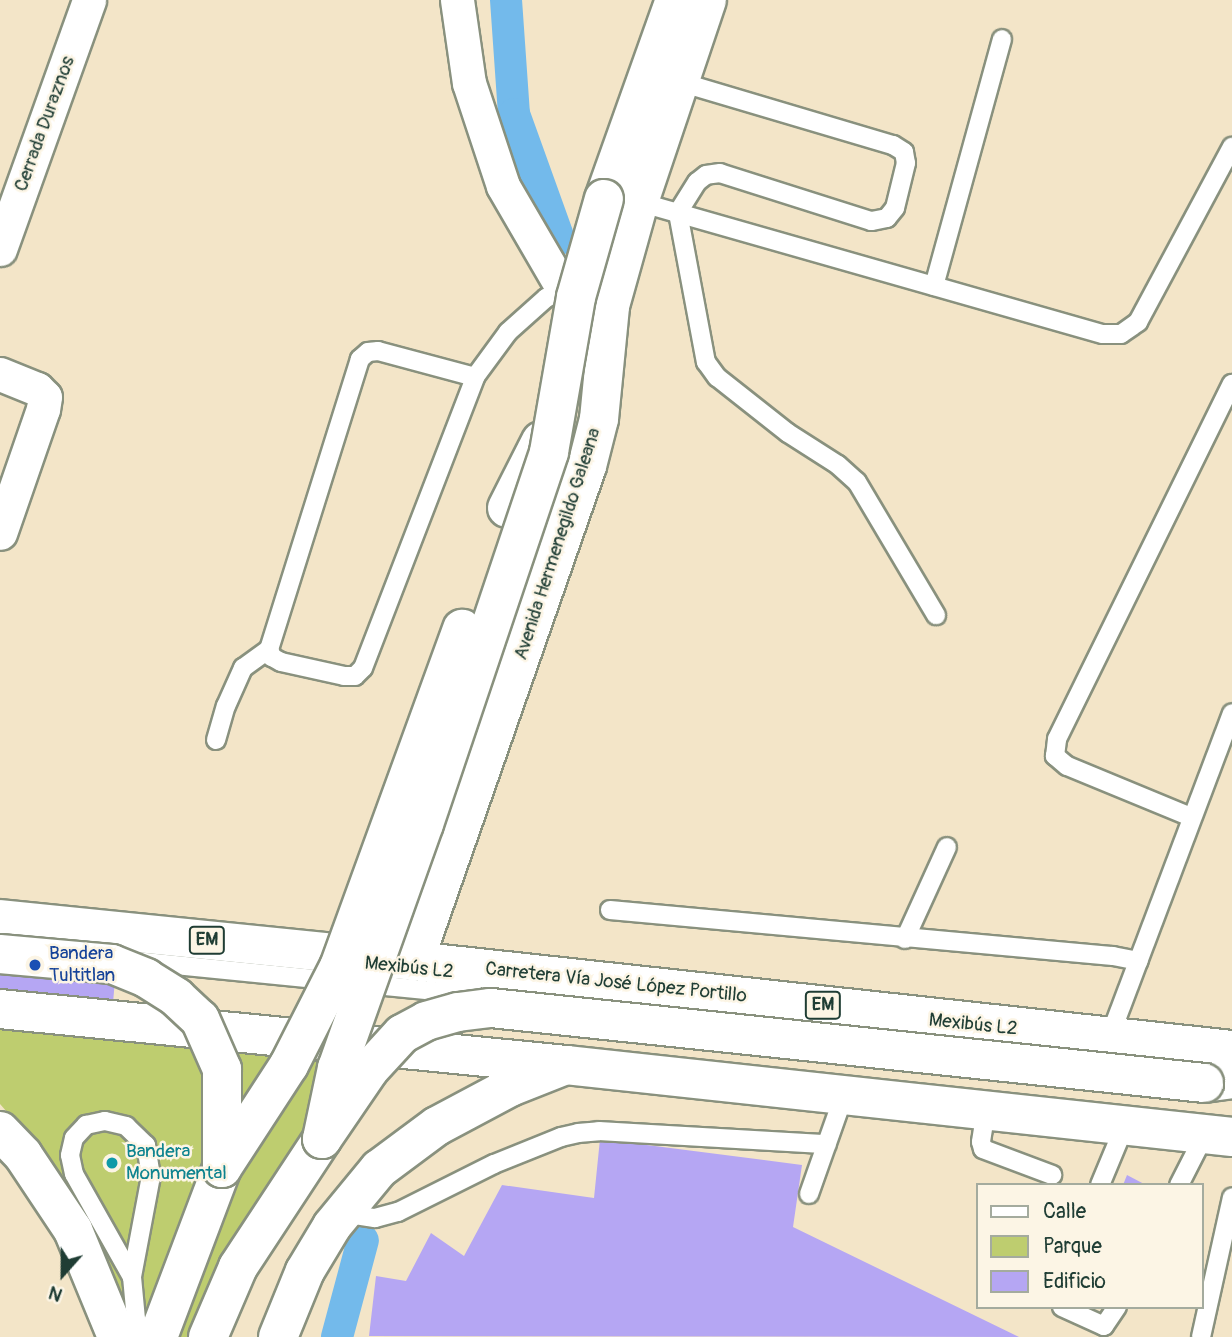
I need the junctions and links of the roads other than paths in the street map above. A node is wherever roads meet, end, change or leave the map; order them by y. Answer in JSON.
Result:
{"nodes":[{"id":1,"x":89,"y":0,"type":"edge"},
{"id":2,"x":457,"y":0,"type":"edge"},
{"id":3,"x":675,"y":0,"type":"edge"},
{"id":4,"x":707,"y":0,"type":"edge"},
{"id":5,"x":1002,"y":39,"type":"dead end"},
{"id":6,"x":680,"y":82,"type":"junction"},
{"id":7,"x":1232,"y":147,"type":"edge"},
{"id":8,"x":622,"y":200,"type":"junction"},
{"id":9,"x":678,"y":213,"type":"junction"},
{"id":10,"x":0,"y":249,"type":"edge"},
{"id":11,"x":623,"y":259,"type":"junction"},
{"id":12,"x":934,"y":286,"type":"junction"},
{"id":13,"x":563,"y":289,"type":"junction"},
{"id":14,"x":610,"y":306,"type":"junction"},
{"id":15,"x":0,"y":374,"type":"edge"},
{"id":16,"x":475,"y":377,"type":"junction"},
{"id":17,"x":1232,"y":384,"type":"edge"},
{"id":18,"x":0,"y":533,"type":"edge"},
{"id":19,"x":936,"y":615,"type":"dead end"},
{"id":20,"x":270,"y":649,"type":"junction"},
{"id":21,"x":1232,"y":713,"type":"edge"},
{"id":22,"x":216,"y":740,"type":"dead end"},
{"id":23,"x":1191,"y":817,"type":"junction"},
{"id":24,"x":947,"y":847,"type":"dead end"},
{"id":25,"x":610,"y":910,"type":"dead end"},
{"id":26,"x":0,"y":919,"type":"edge"},
{"id":27,"x":905,"y":939,"type":"junction"},
{"id":28,"x":0,"y":947,"type":"edge"},
{"id":29,"x":0,"y":954,"type":"edge"},
{"id":30,"x":414,"y":961,"type":"junction"},
{"id":31,"x":1139,"y":961,"type":"junction"},
{"id":32,"x":0,"y":1000,"type":"edge"},
{"id":33,"x":0,"y":1009,"type":"edge"},
{"id":34,"x":1110,"y":1036,"type":"junction"},
{"id":35,"x":1232,"y":1050,"type":"edge"},
{"id":36,"x":566,"y":1065,"type":"junction"},
{"id":37,"x":1223,"y":1078,"type":"edge"},
{"id":38,"x":844,"y":1095,"type":"junction"},
{"id":39,"x":986,"y":1110,"type":"junction"},
{"id":40,"x":1125,"y":1125,"type":"junction"},
{"id":41,"x":0,"y":1131,"type":"edge"},
{"id":42,"x":1223,"y":1131,"type":"edge"},
{"id":43,"x":321,"y":1139,"type":"junction"},
{"id":44,"x":827,"y":1144,"type":"junction"},
{"id":45,"x":222,"y":1168,"type":"junction"},
{"id":46,"x":1052,"y":1175,"type":"dead end"},
{"id":47,"x":1101,"y":1183,"type":"edge"},
{"id":48,"x":1181,"y":1183,"type":"edge"},
{"id":49,"x":809,"y":1194,"type":"dead end"},
{"id":50,"x":1232,"y":1197,"type":"edge"},
{"id":51,"x":340,"y":1213,"type":"junction"},
{"id":52,"x":132,"y":1277,"type":"junction"},
{"id":53,"x":1066,"y":1309,"type":"edge"},
{"id":54,"x":1116,"y":1309,"type":"edge"},
{"id":55,"x":117,"y":1337,"type":"edge"},
{"id":56,"x":132,"y":1337,"type":"edge"},
{"id":57,"x":158,"y":1337,"type":"edge"},
{"id":58,"x":208,"y":1337,"type":"edge"},
{"id":59,"x":278,"y":1337,"type":"edge"},
{"id":60,"x":1201,"y":1337,"type":"edge"}],
"edges":[{"from":1,"to":10,"type":"street","name":"Cerrada Duraznos"},
{"from":2,"to":13,"type":"street"},
{"from":3,"to":8,"type":"main road"},
{"from":4,"to":6,"type":"main road","name":"Avenida Hermenegildo Galeana"},
{"from":5,"to":12,"type":"lane"},
{"from":6,"to":8,"type":"main road","name":"Avenida Hermenegildo Galeana"},
{"from":6,"to":9,"type":"lane"},
{"from":7,"to":12,"type":"lane"},
{"from":8,"to":9,"type":"lane"},
{"from":8,"to":11,"type":"main road","name":"Avenida Hermenegildo Galeana"},
{"from":8,"to":43,"type":"main road","bridge":true},
{"from":9,"to":12,"type":"lane"},
{"from":9,"to":19,"type":"lane"},
{"from":11,"to":13,"type":"street"},
{"from":11,"to":14,"type":"main road","name":"Avenida Hermenegildo Galeana"},
{"from":13,"to":16,"type":"lane"},
{"from":14,"to":30,"type":"main road","name":"Avenida Hermenegildo Galeana"},
{"from":14,"to":45,"type":"main road","bridge":true},
{"from":15,"to":18,"type":"street"},
{"from":16,"to":20,"type":"lane"},
{"from":16,"to":20,"type":"lane"},
{"from":17,"to":23,"type":"lane"},
{"from":20,"to":22,"type":"lane"},
{"from":21,"to":23,"type":"lane"},
{"from":23,"to":31,"type":"lane"},
{"from":24,"to":27,"type":"lane"},
{"from":25,"to":27,"type":"lane"},
{"from":26,"to":30,"type":"main road","name":"Carretera Vía José López Portillo","number":"EM"},
{"from":27,"to":31,"type":"lane"},
{"from":28,"to":37,"type":"lane","name":"Mexibús L2"},
{"from":29,"to":45,"type":"main road","bridge":true},
{"from":30,"to":34,"type":"main road","name":"Carretera Vía José López Portillo","number":"EM"},
{"from":31,"to":34,"type":"lane"},
{"from":32,"to":42,"type":"lane"},
{"from":33,"to":36,"type":"main road"},
{"from":34,"to":35,"type":"main road","name":"Carretera Vía José López Portillo","number":"EM"},
{"from":36,"to":38,"type":"main road"},
{"from":36,"to":51,"type":"main road"},
{"from":37,"to":43,"type":"main road","bridge":true},
{"from":38,"to":39,"type":"main road"},
{"from":38,"to":44,"type":"lane"},
{"from":39,"to":40,"type":"main road"},
{"from":39,"to":46,"type":"lane"},
{"from":40,"to":42,"type":"main road"},
{"from":40,"to":47,"type":"lane"},
{"from":41,"to":55,"type":"main road"},
{"from":42,"to":48,"type":"lane"},
{"from":43,"to":58,"type":"main road"},
{"from":44,"to":49,"type":"lane"},
{"from":44,"to":51,"type":"lane"},
{"from":45,"to":57,"type":"main road"},
{"from":50,"to":60,"type":"lane"},
{"from":51,"to":59,"type":"main road"},
{"from":52,"to":52,"type":"lane"},
{"from":52,"to":56,"type":"lane"},
{"from":53,"to":54,"type":"lane"}]}
